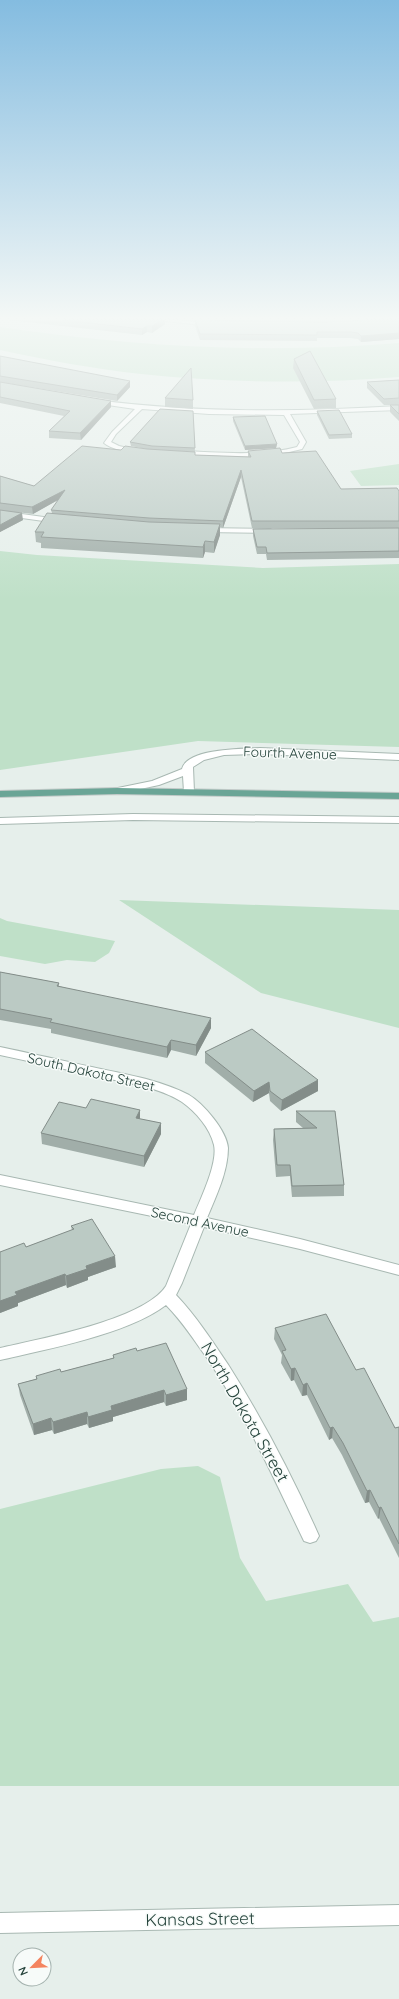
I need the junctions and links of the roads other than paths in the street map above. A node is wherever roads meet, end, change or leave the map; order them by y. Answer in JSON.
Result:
{"nodes":[{"id":1,"x":135,"y":413,"type":"edge"},
{"id":2,"x":286,"y":413,"type":"edge"},
{"id":3,"x":148,"y":451,"type":"edge"},
{"id":4,"x":169,"y":453,"type":"edge"},
{"id":5,"x":0,"y":513,"type":"edge"},
{"id":6,"x":65,"y":522,"type":"edge"},
{"id":7,"x":194,"y":529,"type":"edge"},
{"id":8,"x":276,"y":531,"type":"edge"},
{"id":9,"x":399,"y":757,"type":"edge"},
{"id":10,"x":187,"y":771,"type":"junction"},
{"id":11,"x":117,"y":791,"type":"junction"},
{"id":12,"x":189,"y":792,"type":"junction"},
{"id":13,"x":0,"y":794,"type":"edge"},
{"id":14,"x":399,"y":796,"type":"edge"},
{"id":15,"x":399,"y":820,"type":"edge"},
{"id":16,"x":0,"y":821,"type":"edge"},
{"id":17,"x":0,"y":1051,"type":"edge"},
{"id":18,"x":0,"y":1180,"type":"edge"},
{"id":19,"x":199,"y":1221,"type":"junction"},
{"id":20,"x":399,"y":1270,"type":"edge"},
{"id":21,"x":167,"y":1296,"type":"junction"},
{"id":22,"x":0,"y":1354,"type":"edge"},
{"id":23,"x":310,"y":1536,"type":"dead end"},
{"id":24,"x":399,"y":1916,"type":"edge"},
{"id":25,"x":0,"y":1923,"type":"edge"}],
"edges":[{"from":1,"to":3,"type":"street"},
{"from":2,"to":4,"type":"street"},
{"from":5,"to":6,"type":"street"},
{"from":7,"to":8,"type":"street"},
{"from":9,"to":10,"type":"street","name":"Fourth Avenue"},
{"from":10,"to":11,"type":"street","name":"Fourth Avenue"},
{"from":10,"to":12,"type":"street"},
{"from":11,"to":12,"type":"main road"},
{"from":11,"to":13,"type":"main road"},
{"from":12,"to":14,"type":"main road"},
{"from":15,"to":16,"type":"street"},
{"from":17,"to":19,"type":"street","name":"South Dakota Street"},
{"from":18,"to":19,"type":"street","name":"Second Avenue"},
{"from":19,"to":20,"type":"street","name":"Second Avenue"},
{"from":19,"to":21,"type":"street"},
{"from":21,"to":22,"type":"street"},
{"from":21,"to":23,"type":"street","name":"North Dakota Street"},
{"from":24,"to":25,"type":"street","name":"Kansas Street"}]}
